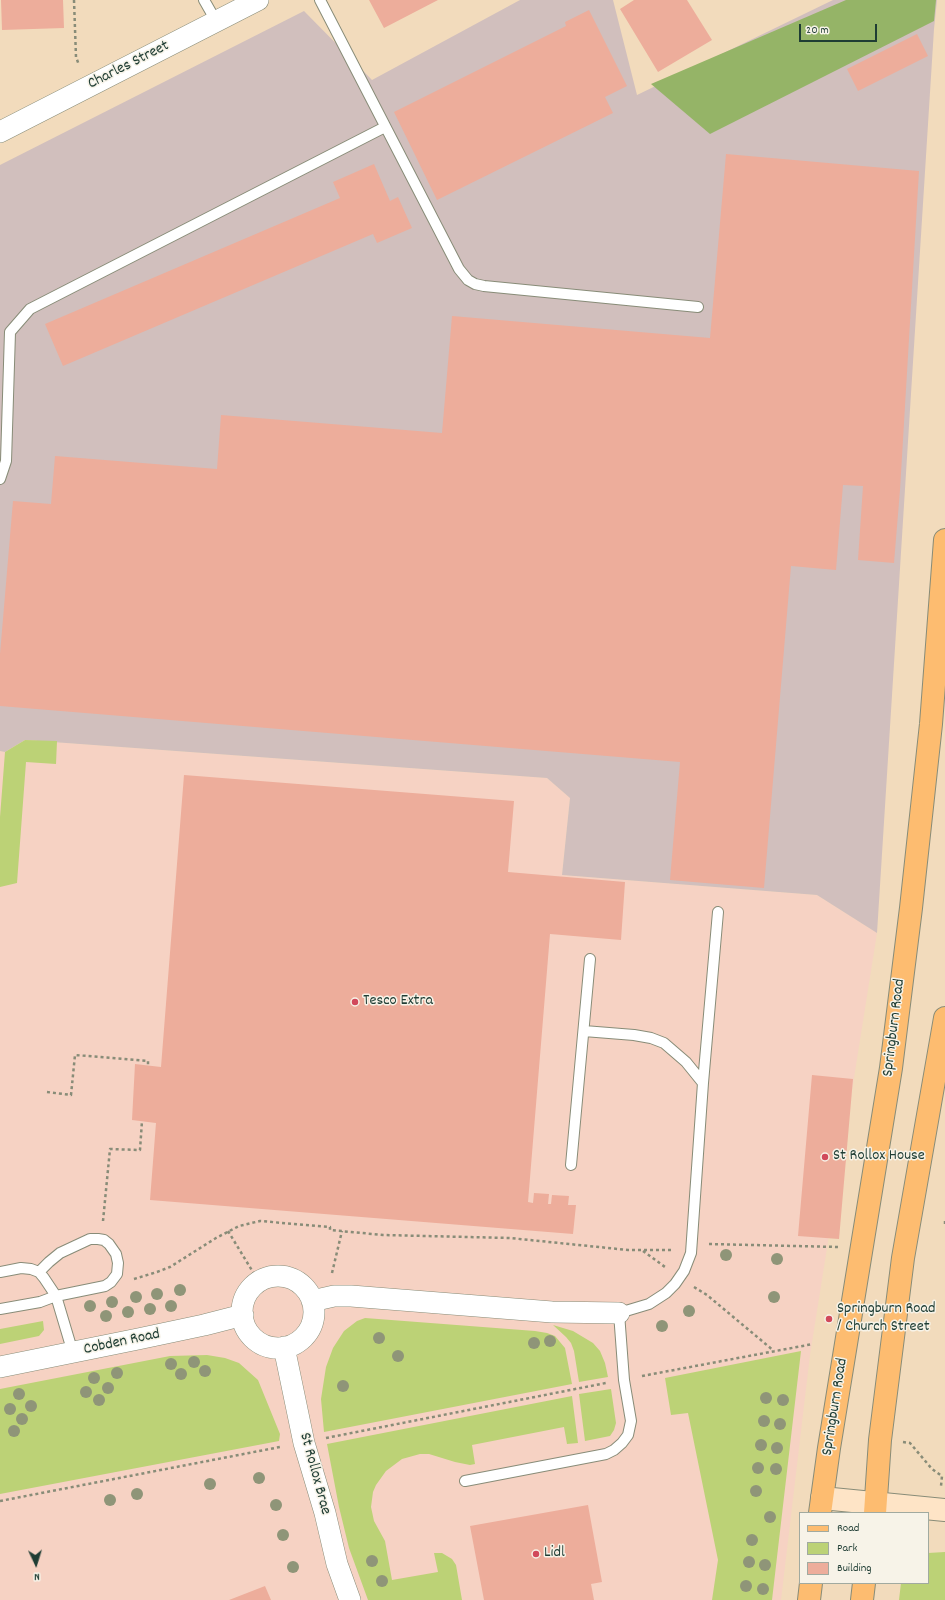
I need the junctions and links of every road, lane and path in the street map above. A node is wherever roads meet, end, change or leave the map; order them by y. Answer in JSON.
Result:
{"nodes":[{"id":1,"x":74,"y":0,"type":"edge"},
{"id":2,"x":204,"y":0,"type":"edge"},
{"id":3,"x":258,"y":0,"type":"edge"},
{"id":4,"x":320,"y":0,"type":"edge"},
{"id":5,"x":216,"y":21,"type":"junction"},
{"id":6,"x":92,"y":85,"type":"junction"},
{"id":7,"x":385,"y":127,"type":"junction"},
{"id":8,"x":0,"y":132,"type":"edge"},
{"id":9,"x":698,"y":308,"type":"dead end"},
{"id":10,"x":0,"y":479,"type":"edge"},
{"id":11,"x":945,"y":540,"type":"edge"},
{"id":12,"x":718,"y":912,"type":"dead end"},
{"id":13,"x":590,"y":959,"type":"dead end"},
{"id":14,"x":945,"y":1018,"type":"edge"},
{"id":15,"x":584,"y":1030,"type":"junction"},
{"id":16,"x":148,"y":1065,"type":"dead end"},
{"id":17,"x":703,"y":1083,"type":"junction"},
{"id":18,"x":47,"y":1092,"type":"dead end"},
{"id":19,"x":938,"y":1093,"type":"edge"},
{"id":20,"x":142,"y":1121,"type":"dead end"},
{"id":21,"x":571,"y":1165,"type":"dead end"},
{"id":22,"x":228,"y":1231,"type":"junction"},
{"id":23,"x":342,"y":1231,"type":"junction"},
{"id":24,"x":101,"y":1240,"type":"junction"},
{"id":25,"x":692,"y":1247,"type":"junction"},
{"id":26,"x":838,"y":1247,"type":"dead end"},
{"id":27,"x":643,"y":1251,"type":"junction"},
{"id":28,"x":0,"y":1272,"type":"edge"},
{"id":29,"x":39,"y":1272,"type":"junction"},
{"id":30,"x":679,"y":1277,"type":"junction"},
{"id":31,"x":259,"y":1282,"type":"junction"},
{"id":32,"x":105,"y":1286,"type":"junction"},
{"id":33,"x":56,"y":1296,"type":"junction"},
{"id":34,"x":319,"y":1300,"type":"junction"},
{"id":35,"x":0,"y":1309,"type":"edge"},
{"id":36,"x":619,"y":1313,"type":"junction"},
{"id":37,"x":242,"y":1315,"type":"junction"},
{"id":38,"x":813,"y":1344,"type":"dead end"},
{"id":39,"x":284,"y":1347,"type":"junction"},
{"id":40,"x":774,"y":1351,"type":"junction"},
{"id":41,"x":73,"y":1352,"type":"junction"},
{"id":42,"x":0,"y":1366,"type":"edge"},
{"id":43,"x":624,"y":1380,"type":"junction"},
{"id":44,"x":880,"y":1440,"type":"junction"},
{"id":45,"x":304,"y":1443,"type":"junction"},
{"id":46,"x":465,"y":1481,"type":"dead end"},
{"id":47,"x":0,"y":1501,"type":"edge"},
{"id":48,"x":821,"y":1506,"type":"edge"},
{"id":49,"x":875,"y":1509,"type":"edge"},
{"id":50,"x":942,"y":1510,"type":"edge"},
{"id":51,"x":811,"y":1584,"type":"edge"},
{"id":52,"x":864,"y":1584,"type":"edge"},
{"id":53,"x":350,"y":1600,"type":"edge"},
{"id":54,"x":809,"y":1600,"type":"edge"},
{"id":55,"x":862,"y":1600,"type":"edge"}],
"edges":[{"from":1,"to":6,"type":"path"},
{"from":2,"to":5,"type":"lane"},
{"from":3,"to":5,"type":"street","name":"Charles Street"},
{"from":4,"to":7,"type":"lane"},
{"from":5,"to":6,"type":"street","name":"Charles Street"},
{"from":6,"to":8,"type":"street","name":"Charles Street"},
{"from":7,"to":9,"type":"lane"},
{"from":7,"to":10,"type":"lane"},
{"from":11,"to":48,"type":"main road","name":"Springburn Road"},
{"from":12,"to":17,"type":"lane"},
{"from":13,"to":15,"type":"lane"},
{"from":14,"to":19,"type":"main road"},
{"from":15,"to":17,"type":"lane"},
{"from":15,"to":21,"type":"lane"},
{"from":16,"to":18,"type":"path"},
{"from":17,"to":25,"type":"lane"},
{"from":19,"to":44,"type":"main road"},
{"from":20,"to":24,"type":"path"},
{"from":22,"to":23,"type":"path"},
{"from":22,"to":31,"type":"path"},
{"from":22,"to":32,"type":"path"},
{"from":23,"to":27,"type":"path"},
{"from":23,"to":34,"type":"path"},
{"from":24,"to":29,"type":"lane"},
{"from":24,"to":32,"type":"lane"},
{"from":25,"to":26,"type":"path"},
{"from":25,"to":27,"type":"path"},
{"from":25,"to":30,"type":"lane"},
{"from":27,"to":30,"type":"path"},
{"from":28,"to":29,"type":"lane"},
{"from":29,"to":33,"type":"lane"},
{"from":30,"to":36,"type":"lane"},
{"from":30,"to":40,"type":"path"},
{"from":31,"to":34,"type":"street"},
{"from":31,"to":37,"type":"street"},
{"from":32,"to":33,"type":"lane"},
{"from":33,"to":35,"type":"lane"},
{"from":33,"to":41,"type":"lane"},
{"from":34,"to":36,"type":"street"},
{"from":34,"to":39,"type":"street"},
{"from":36,"to":43,"type":"lane"},
{"from":37,"to":39,"type":"street"},
{"from":37,"to":41,"type":"street","name":"Cobden Road"},
{"from":38,"to":40,"type":"path"},
{"from":39,"to":45,"type":"street","name":"St Rollox Brae"},
{"from":40,"to":43,"type":"path"},
{"from":41,"to":42,"type":"street","name":"Cobden Road"},
{"from":43,"to":45,"type":"path"},
{"from":43,"to":46,"type":"lane"},
{"from":44,"to":49,"type":"main road"},
{"from":44,"to":50,"type":"path"},
{"from":45,"to":47,"type":"path"},
{"from":45,"to":53,"type":"street","name":"St Rollox Brae"},
{"from":48,"to":49,"type":"street"},
{"from":49,"to":50,"type":"street"},
{"from":51,"to":54,"type":"main road"},
{"from":52,"to":55,"type":"main road"}]}
